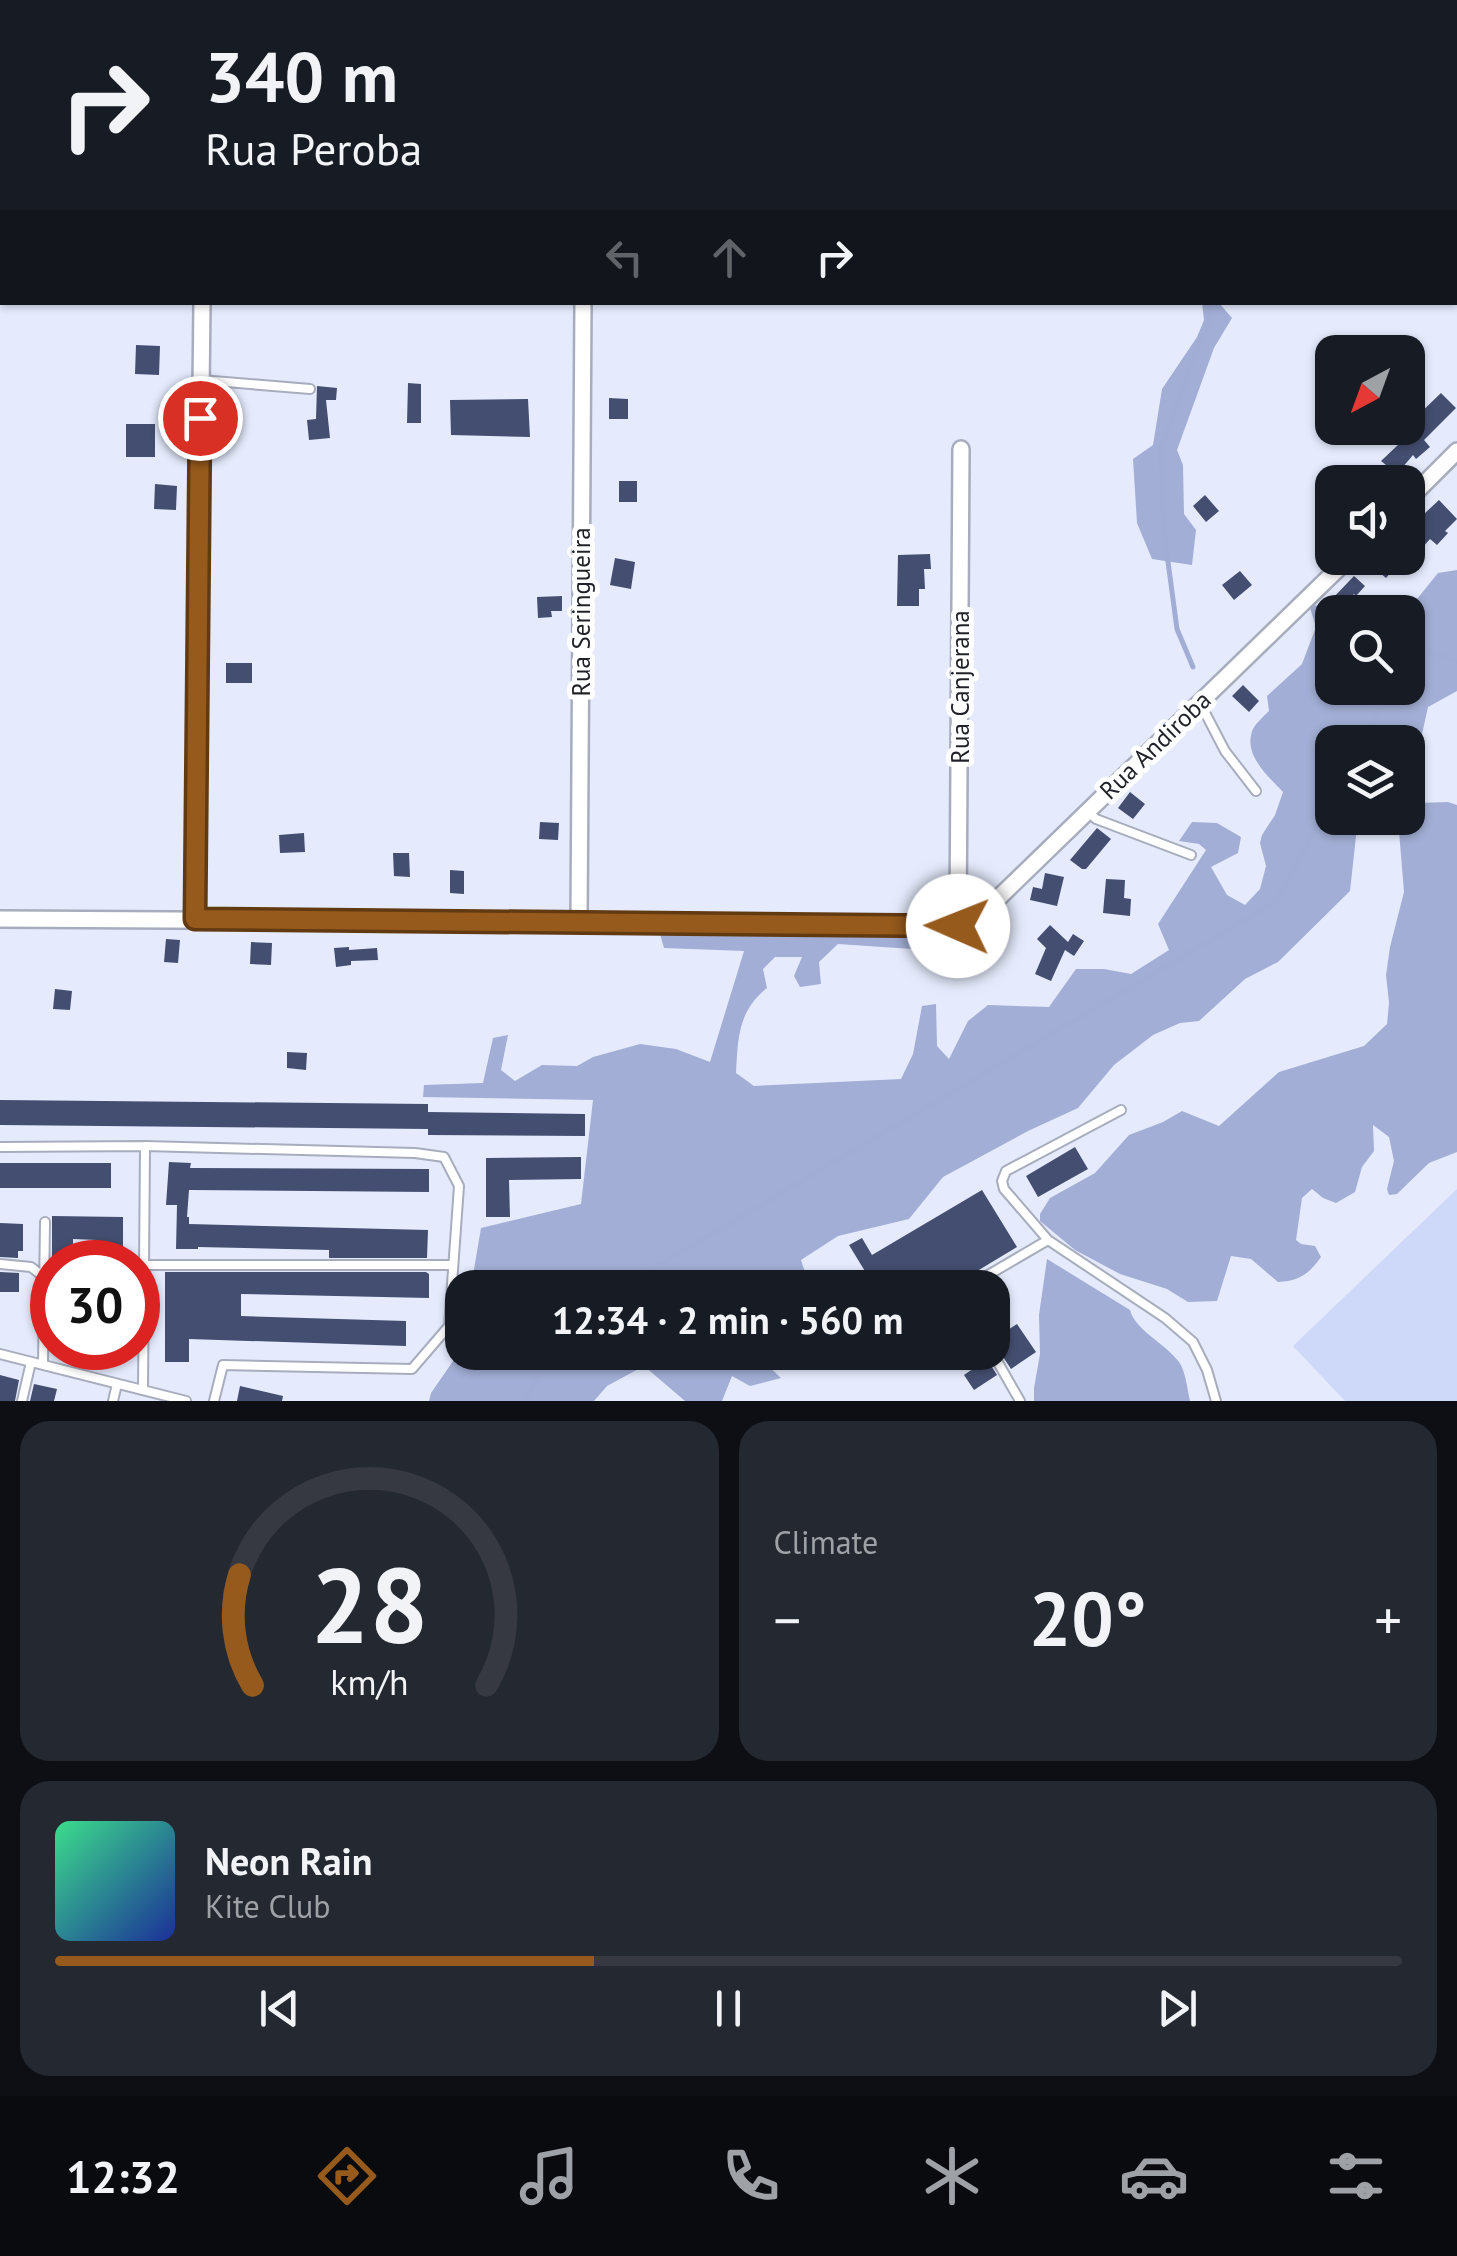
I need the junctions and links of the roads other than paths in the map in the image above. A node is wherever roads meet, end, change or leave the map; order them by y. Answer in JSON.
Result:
{"nodes":[{"id":1,"x":202,"y":305,"type":"edge"},
{"id":2,"x":583,"y":305,"type":"edge"},
{"id":3,"x":201,"y":380,"type":"junction"},
{"id":4,"x":310,"y":390,"type":"dead end"},
{"id":5,"x":961,"y":449,"type":"dead end"},
{"id":6,"x":1457,"y":451,"type":"edge"},
{"id":7,"x":1425,"y":483,"type":"edge"},
{"id":8,"x":1331,"y":575,"type":"edge"},
{"id":9,"x":1199,"y":702,"type":"junction"},
{"id":10,"x":1256,"y":791,"type":"dead end"},
{"id":11,"x":1087,"y":812,"type":"junction"},
{"id":12,"x":1191,"y":855,"type":"dead end"},
{"id":13,"x":0,"y":919,"type":"edge"},
{"id":14,"x":195,"y":919,"type":"junction"},
{"id":15,"x":579,"y":922,"type":"junction"},
{"id":16,"x":958,"y":926,"type":"junction"},
{"id":17,"x":1122,"y":1110,"type":"dead end"},
{"id":18,"x":145,"y":1146,"type":"junction"},
{"id":19,"x":0,"y":1148,"type":"edge"},
{"id":20,"x":45,"y":1222,"type":"dead end"},
{"id":21,"x":45,"y":1240,"type":"edge"},
{"id":22,"x":144,"y":1240,"type":"edge"},
{"id":23,"x":1048,"y":1240,"type":"junction"},
{"id":24,"x":0,"y":1264,"type":"edge"},
{"id":25,"x":160,"y":1265,"type":"edge"},
{"id":26,"x":453,"y":1265,"type":"junction"},
{"id":27,"x":30,"y":1266,"type":"edge"},
{"id":28,"x":997,"y":1270,"type":"edge"},
{"id":29,"x":0,"y":1354,"type":"edge"},
{"id":30,"x":30,"y":1362,"type":"edge"},
{"id":31,"x":30,"y":1366,"type":"edge"},
{"id":32,"x":62,"y":1370,"type":"edge"},
{"id":33,"x":142,"y":1370,"type":"edge"},
{"id":34,"x":1002,"y":1370,"type":"edge"},
{"id":35,"x":117,"y":1384,"type":"junction"},
{"id":36,"x":142,"y":1390,"type":"junction"},
{"id":37,"x":22,"y":1401,"type":"edge"},
{"id":38,"x":113,"y":1401,"type":"edge"},
{"id":39,"x":186,"y":1401,"type":"edge"},
{"id":40,"x":214,"y":1401,"type":"edge"},
{"id":41,"x":1020,"y":1401,"type":"edge"},
{"id":42,"x":1216,"y":1401,"type":"edge"}],
"edges":[{"from":1,"to":3,"type":"street"},
{"from":2,"to":15,"type":"street","name":"Rua Seringueira"},
{"from":3,"to":4,"type":"lane"},
{"from":3,"to":14,"type":"street"},
{"from":5,"to":16,"type":"street","name":"Rua Canjerana"},
{"from":6,"to":7,"type":"street"},
{"from":8,"to":9,"type":"street","name":"Rua Andiroba"},
{"from":9,"to":10,"type":"lane"},
{"from":9,"to":11,"type":"street","name":"Rua Andiroba"},
{"from":11,"to":12,"type":"lane"},
{"from":11,"to":16,"type":"street","name":"Rua Andiroba"},
{"from":13,"to":14,"type":"street"},
{"from":14,"to":15,"type":"street"},
{"from":15,"to":16,"type":"street"},
{"from":17,"to":23,"type":"lane"},
{"from":18,"to":19,"type":"lane"},
{"from":18,"to":22,"type":"lane"},
{"from":18,"to":26,"type":"lane"},
{"from":20,"to":21,"type":"lane"},
{"from":23,"to":28,"type":"lane"},
{"from":23,"to":42,"type":"lane"},
{"from":24,"to":27,"type":"lane"},
{"from":25,"to":26,"type":"lane"},
{"from":26,"to":40,"type":"lane"},
{"from":29,"to":30,"type":"lane"},
{"from":31,"to":37,"type":"lane"},
{"from":32,"to":35,"type":"lane"},
{"from":33,"to":36,"type":"lane"},
{"from":34,"to":41,"type":"lane"},
{"from":35,"to":36,"type":"lane"},
{"from":35,"to":38,"type":"lane"},
{"from":36,"to":39,"type":"lane"}]}
